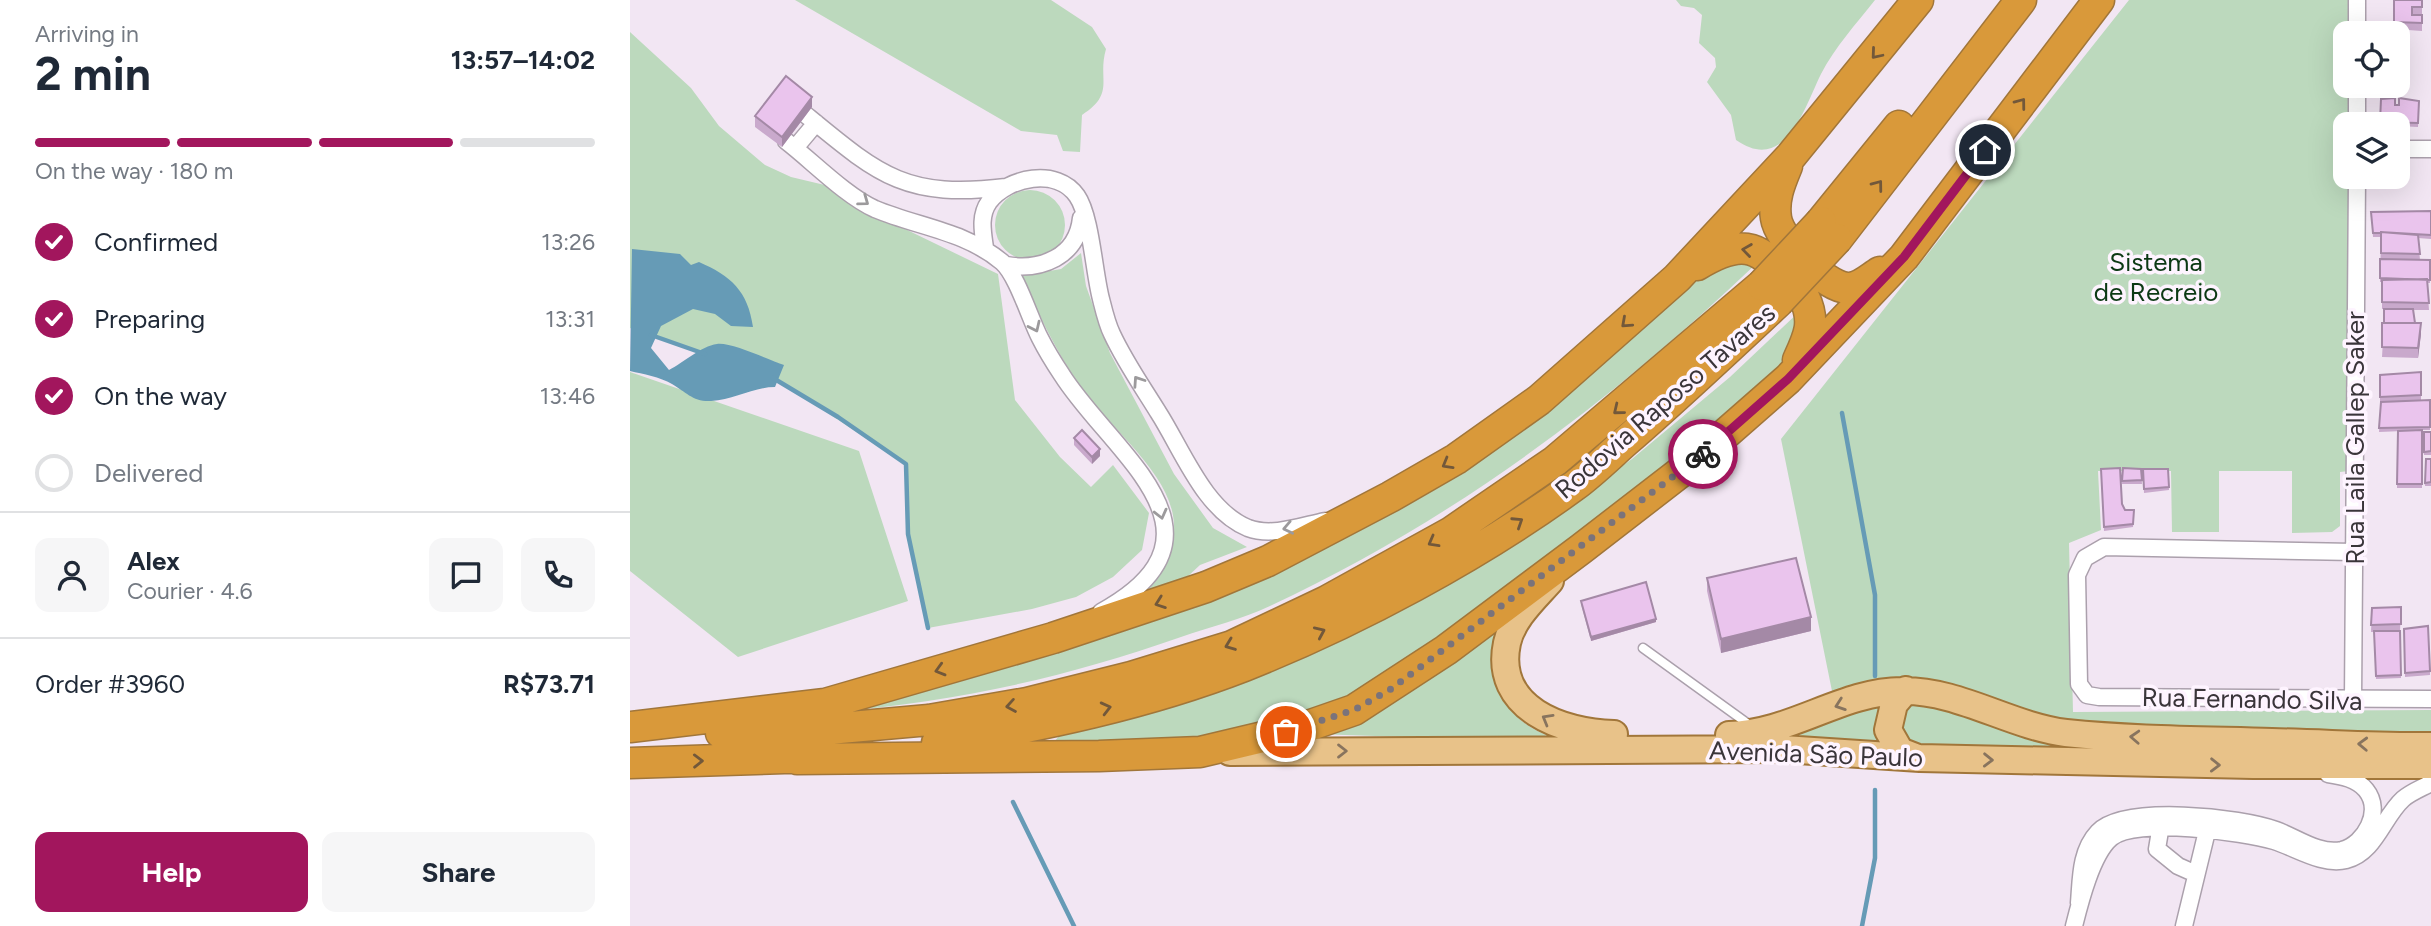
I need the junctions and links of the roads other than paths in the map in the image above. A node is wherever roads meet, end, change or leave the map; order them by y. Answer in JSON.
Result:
{"nodes":[{"id":1,"x":1918,"y":0,"type":"edge"},
{"id":2,"x":2000,"y":0,"type":"edge"},
{"id":3,"x":2021,"y":0,"type":"edge"},
{"id":4,"x":2099,"y":0,"type":"edge"},
{"id":5,"x":2357,"y":0,"type":"edge"},
{"id":6,"x":2357,"y":21,"type":"edge"},
{"id":7,"x":2410,"y":149,"type":"edge"},
{"id":8,"x":2431,"y":149,"type":"edge"},
{"id":9,"x":1791,"y":156,"type":"junction"},
{"id":10,"x":1008,"y":187,"type":"junction"},
{"id":11,"x":2357,"y":189,"type":"edge"},
{"id":12,"x":1083,"y":207,"type":"junction"},
{"id":13,"x":1829,"y":230,"type":"junction"},
{"id":14,"x":985,"y":248,"type":"junction"},
{"id":15,"x":1904,"y":257,"type":"junction"},
{"id":16,"x":1006,"y":265,"type":"junction"},
{"id":17,"x":1677,"y":278,"type":"junction"},
{"id":18,"x":1770,"y":294,"type":"junction"},
{"id":19,"x":1788,"y":379,"type":"junction"},
{"id":20,"x":1355,"y":515,"type":"junction"},
{"id":21,"x":2354,"y":552,"type":"junction"},
{"id":22,"x":1571,"y":556,"type":"junction"},
{"id":23,"x":1053,"y":638,"type":"junction"},
{"id":24,"x":1643,"y":648,"type":"dead end"},
{"id":25,"x":1906,"y":690,"type":"junction"},
{"id":26,"x":2431,"y":699,"type":"edge"},
{"id":27,"x":2353,"y":700,"type":"junction"},
{"id":28,"x":630,"y":730,"type":"edge"},
{"id":29,"x":1759,"y":732,"type":"junction"},
{"id":30,"x":2431,"y":746,"type":"edge"},
{"id":31,"x":1200,"y":752,"type":"junction"},
{"id":32,"x":1920,"y":758,"type":"junction"},
{"id":33,"x":797,"y":759,"type":"junction"},
{"id":34,"x":630,"y":763,"type":"edge"},
{"id":35,"x":2253,"y":765,"type":"junction"},
{"id":36,"x":2431,"y":765,"type":"edge"},
{"id":37,"x":2431,"y":783,"type":"edge"},
{"id":38,"x":2161,"y":822,"type":"junction"},
{"id":39,"x":2275,"y":829,"type":"junction"},
{"id":40,"x":2207,"y":832,"type":"junction"},
{"id":41,"x":2196,"y":874,"type":"junction"},
{"id":42,"x":2074,"y":926,"type":"edge"},
{"id":43,"x":2184,"y":926,"type":"edge"}],
"edges":[{"from":1,"to":9,"type":"highway","one_way":true},
{"from":2,"to":13,"type":"highway","name":"Rodovia Raposo Tavares"},
{"from":13,"to":3,"type":"highway","name":"Rodovia Raposo Tavares","one_way":true},
{"from":15,"to":4,"type":"highway","one_way":true},
{"from":5,"to":6,"type":"street"},
{"from":7,"to":8,"type":"street"},
{"from":9,"to":15,"type":"highway"},
{"from":9,"to":17,"type":"highway"},
{"from":10,"to":12,"type":"street"},
{"from":10,"to":14,"type":"street"},
{"from":10,"to":14,"type":"street","one_way":true},
{"from":11,"to":21,"type":"street","name":"Rua Laila Gallep Saker"},
{"from":12,"to":16,"type":"street"},
{"from":20,"to":12,"type":"street","one_way":true},
{"from":13,"to":18,"type":"highway","name":"Rodovia Raposo Tavares","bridge":true},
{"from":14,"to":16,"type":"street"},
{"from":15,"to":19,"type":"highway"},
{"from":16,"to":23,"type":"street","one_way":true},
{"from":19,"to":17,"type":"highway","one_way":true},
{"from":17,"to":20,"type":"highway","one_way":true},
{"from":18,"to":28,"type":"highway","name":"Rodovia Raposo Tavares","one_way":true},
{"from":33,"to":18,"type":"highway","name":"Rodovia Raposo Tavares","one_way":true},
{"from":19,"to":22,"type":"highway"},
{"from":20,"to":23,"type":"highway","one_way":true},
{"from":21,"to":27,"type":"street","name":"Rua Laila Gallep Saker"},
{"from":21,"to":27,"type":"street","name":"Rua Fernando Silva"},
{"from":29,"to":22,"type":"main road","name":"Avenida São Paulo","one_way":true},
{"from":22,"to":31,"type":"highway"},
{"from":23,"to":28,"type":"highway","one_way":true},
{"from":24,"to":29,"type":"lane"},
{"from":25,"to":29,"type":"main road","name":"Avenida São Paulo","one_way":true},
{"from":30,"to":25,"type":"main road","name":"Avenida São Paulo","one_way":true},
{"from":25,"to":32,"type":"main road"},
{"from":26,"to":27,"type":"street","name":"Rua Fernando Silva"},
{"from":31,"to":32,"type":"main road","name":"Avenida São Paulo","one_way":true},
{"from":31,"to":33,"type":"highway"},
{"from":32,"to":35,"type":"main road","name":"Avenida São Paulo","one_way":true},
{"from":34,"to":33,"type":"highway","name":"Rodovia Raposo Tavares","one_way":true},
{"from":35,"to":36,"type":"main road","name":"Avenida São Paulo"},
{"from":35,"to":39,"type":"street"},
{"from":37,"to":40,"type":"street"},
{"from":38,"to":39,"type":"street"},
{"from":38,"to":40,"type":"street"},
{"from":38,"to":41,"type":"street"},
{"from":38,"to":42,"type":"street"},
{"from":39,"to":40,"type":"street"},
{"from":40,"to":41,"type":"street"},
{"from":41,"to":43,"type":"street"}]}
